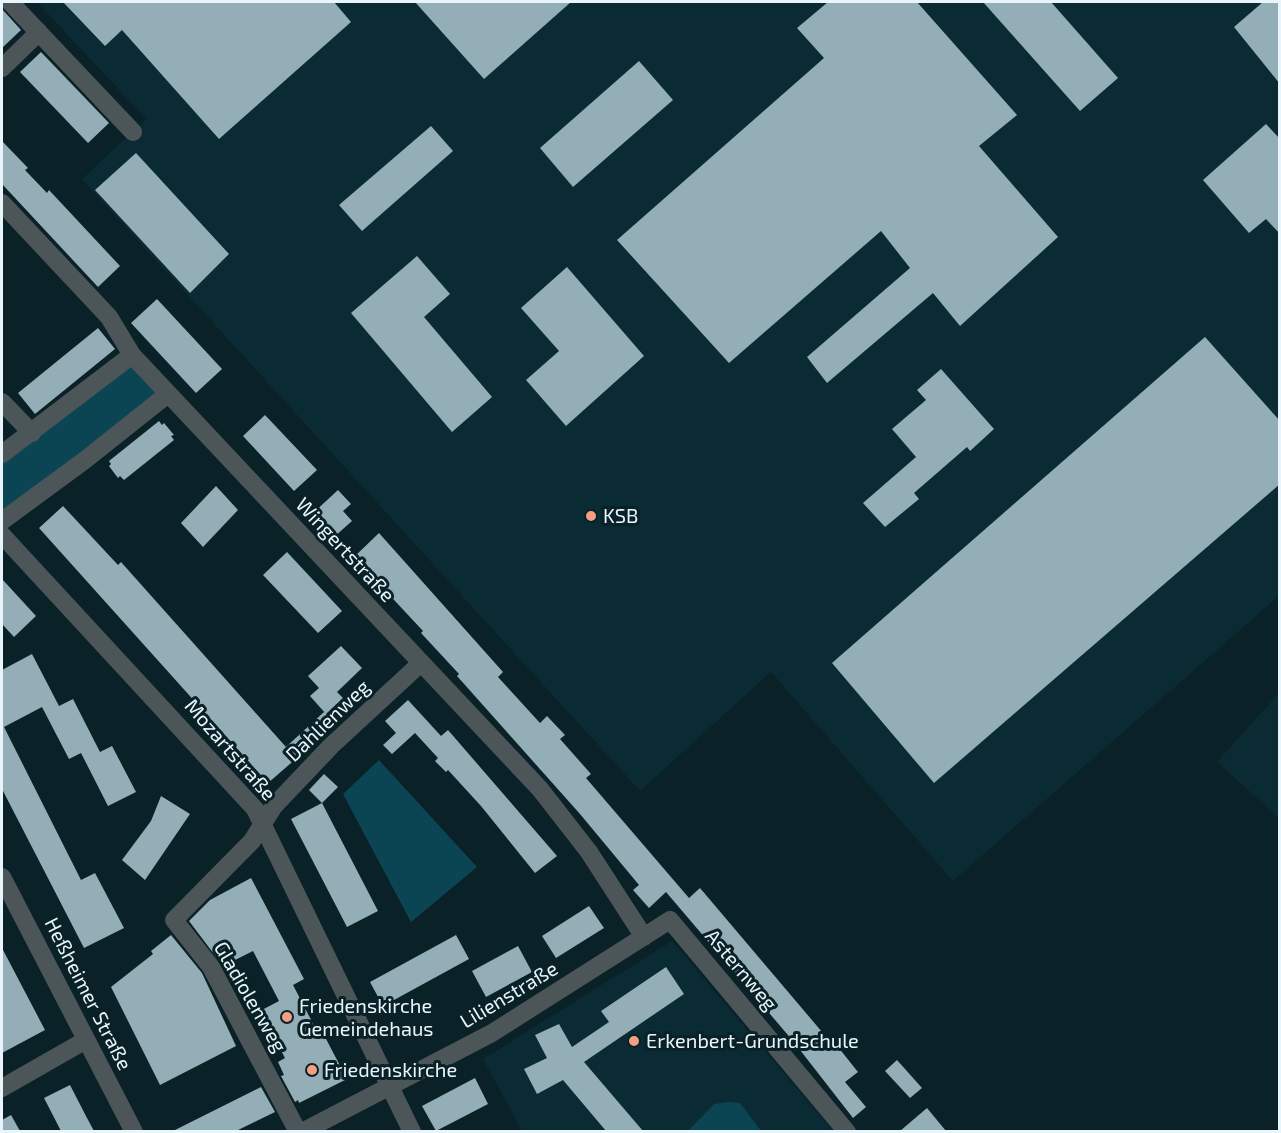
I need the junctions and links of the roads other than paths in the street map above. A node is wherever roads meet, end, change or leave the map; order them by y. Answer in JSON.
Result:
{"nodes":[{"id":1,"x":10,"y":2,"type":"edge"},
{"id":2,"x":39,"y":32,"type":"junction"},
{"id":3,"x":2,"y":68,"type":"edge"},
{"id":4,"x":133,"y":132,"type":"dead end"},
{"id":5,"x":2,"y":203,"type":"edge"},
{"id":6,"x":132,"y":355,"type":"junction"},
{"id":7,"x":168,"y":394,"type":"junction"},
{"id":8,"x":2,"y":402,"type":"edge"},
{"id":9,"x":32,"y":433,"type":"junction"},
{"id":10,"x":2,"y":454,"type":"edge"},
{"id":11,"x":2,"y":521,"type":"edge"},
{"id":12,"x":2,"y":535,"type":"edge"},
{"id":13,"x":421,"y":663,"type":"junction"},
{"id":14,"x":264,"y":826,"type":"junction"},
{"id":15,"x":2,"y":876,"type":"edge"},
{"id":16,"x":174,"y":920,"type":"joint"},
{"id":17,"x":670,"y":920,"type":"joint"},
{"id":18,"x":644,"y":937,"type":"junction"},
{"id":19,"x":86,"y":1040,"type":"junction"},
{"id":20,"x":390,"y":1086,"type":"junction"},
{"id":21,"x":2,"y":1088,"type":"edge"},
{"id":22,"x":134,"y":1131,"type":"edge"},
{"id":23,"x":300,"y":1131,"type":"edge"},
{"id":24,"x":412,"y":1131,"type":"edge"},
{"id":25,"x":847,"y":1131,"type":"edge"}],
"edges":[{"from":1,"to":2,"type":"street"},
{"from":2,"to":3,"type":"street"},
{"from":2,"to":4,"type":"street"},
{"from":5,"to":6,"type":"street","name":"Wingertstraße"},
{"from":6,"to":7,"type":"street","name":"Wingertstraße"},
{"from":6,"to":9,"type":"street"},
{"from":7,"to":11,"type":"street"},
{"from":7,"to":13,"type":"street","name":"Wingertstraße"},
{"from":8,"to":9,"type":"street"},
{"from":9,"to":10,"type":"street"},
{"from":12,"to":14,"type":"street","name":"Mozartstraße"},
{"from":13,"to":14,"type":"street","name":"Dahlienweg"},
{"from":13,"to":18,"type":"street","name":"Wingertstraße"},
{"from":14,"to":16,"type":"street","name":"Dahlienweg"},
{"from":14,"to":20,"type":"street","name":"Mozartstraße"},
{"from":15,"to":19,"type":"street","name":"Heßheimer Straße"},
{"from":16,"to":23,"type":"street","name":"Gladiolenweg"},
{"from":17,"to":18,"type":"street","name":"Lilienstraße"},
{"from":17,"to":25,"type":"street","name":"Asternweg"},
{"from":18,"to":20,"type":"street","name":"Lilienstraße"},
{"from":19,"to":21,"type":"street"},
{"from":19,"to":22,"type":"street","name":"Heßheimer Straße"},
{"from":20,"to":23,"type":"street","name":"Lilienstraße"},
{"from":20,"to":24,"type":"street","name":"Mozartstraße"}]}
